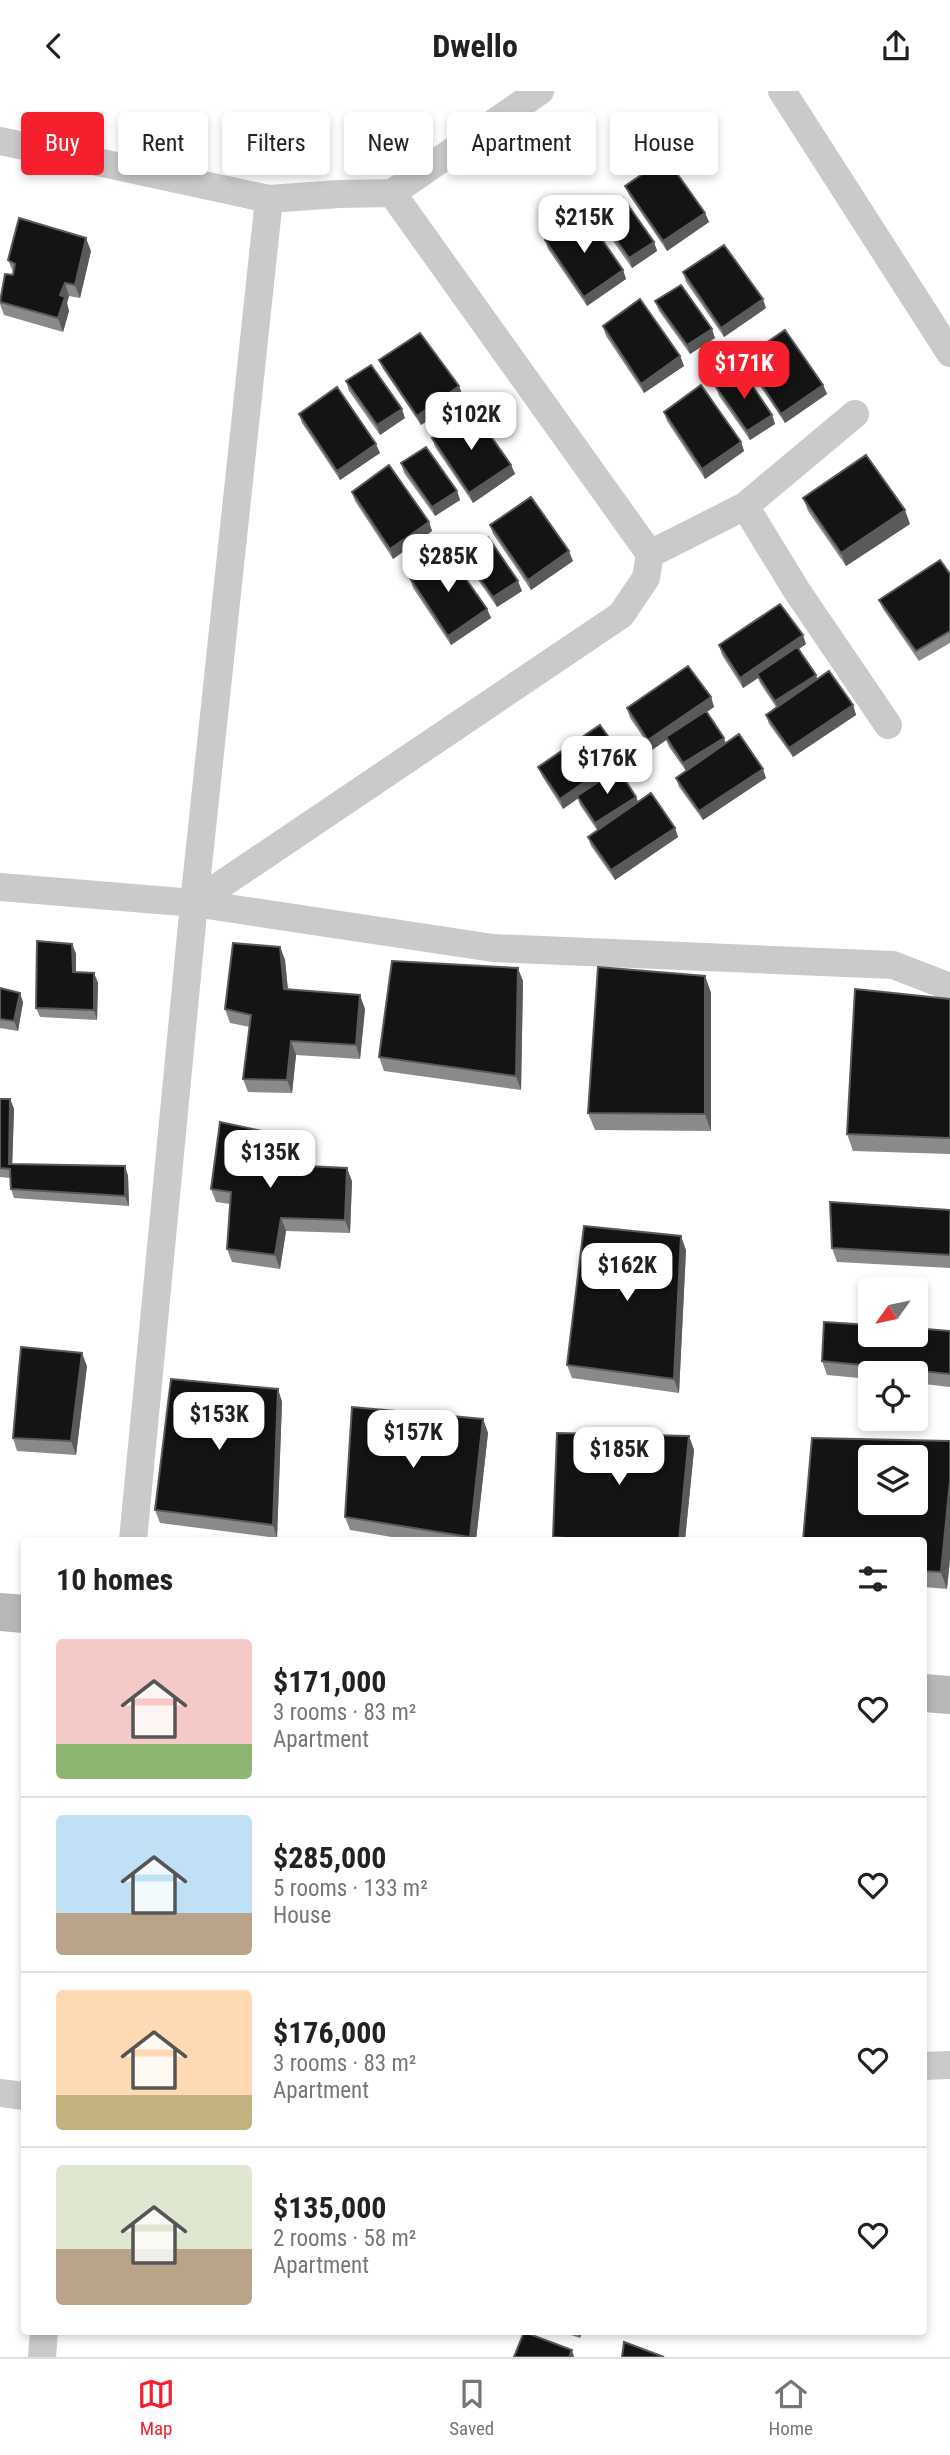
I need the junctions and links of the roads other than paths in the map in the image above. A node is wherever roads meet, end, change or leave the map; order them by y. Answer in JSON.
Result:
{"nodes":[{"id":1,"x":540,"y":91,"type":"edge"},
{"id":2,"x":782,"y":91,"type":"edge"},
{"id":3,"x":0,"y":141,"type":"edge"},
{"id":4,"x":392,"y":193,"type":"junction"},
{"id":5,"x":269,"y":199,"type":"junction"},
{"id":6,"x":950,"y":353,"type":"edge"},
{"id":7,"x":855,"y":414,"type":"dead end"},
{"id":8,"x":745,"y":506,"type":"junction"},
{"id":9,"x":650,"y":554,"type":"junction"},
{"id":10,"x":888,"y":725,"type":"dead end"},
{"id":11,"x":0,"y":887,"type":"edge"},
{"id":12,"x":194,"y":904,"type":"junction"},
{"id":13,"x":950,"y":987,"type":"edge"},
{"id":14,"x":133,"y":1537,"type":"edge"},
{"id":15,"x":0,"y":1612,"type":"edge"},
{"id":16,"x":21,"y":1614,"type":"edge"},
{"id":17,"x":927,"y":1693,"type":"edge"},
{"id":18,"x":950,"y":1695,"type":"edge"},
{"id":19,"x":950,"y":2065,"type":"edge"},
{"id":20,"x":927,"y":2066,"type":"edge"},
{"id":21,"x":0,"y":2093,"type":"edge"},
{"id":22,"x":21,"y":2096,"type":"edge"},
{"id":23,"x":44,"y":2335,"type":"edge"},
{"id":24,"x":42,"y":2357,"type":"edge"}],
"edges":[{"from":1,"to":4,"type":"street"},
{"from":2,"to":6,"type":"street"},
{"from":3,"to":5,"type":"street"},
{"from":4,"to":5,"type":"street"},
{"from":4,"to":9,"type":"street"},
{"from":5,"to":12,"type":"street"},
{"from":7,"to":8,"type":"street"},
{"from":8,"to":9,"type":"street"},
{"from":8,"to":10,"type":"street"},
{"from":9,"to":12,"type":"street"},
{"from":11,"to":12,"type":"street"},
{"from":12,"to":13,"type":"street"},
{"from":12,"to":14,"type":"street"},
{"from":15,"to":16,"type":"street"},
{"from":17,"to":18,"type":"street"},
{"from":19,"to":20,"type":"street"},
{"from":21,"to":22,"type":"street"},
{"from":23,"to":24,"type":"street"}]}
